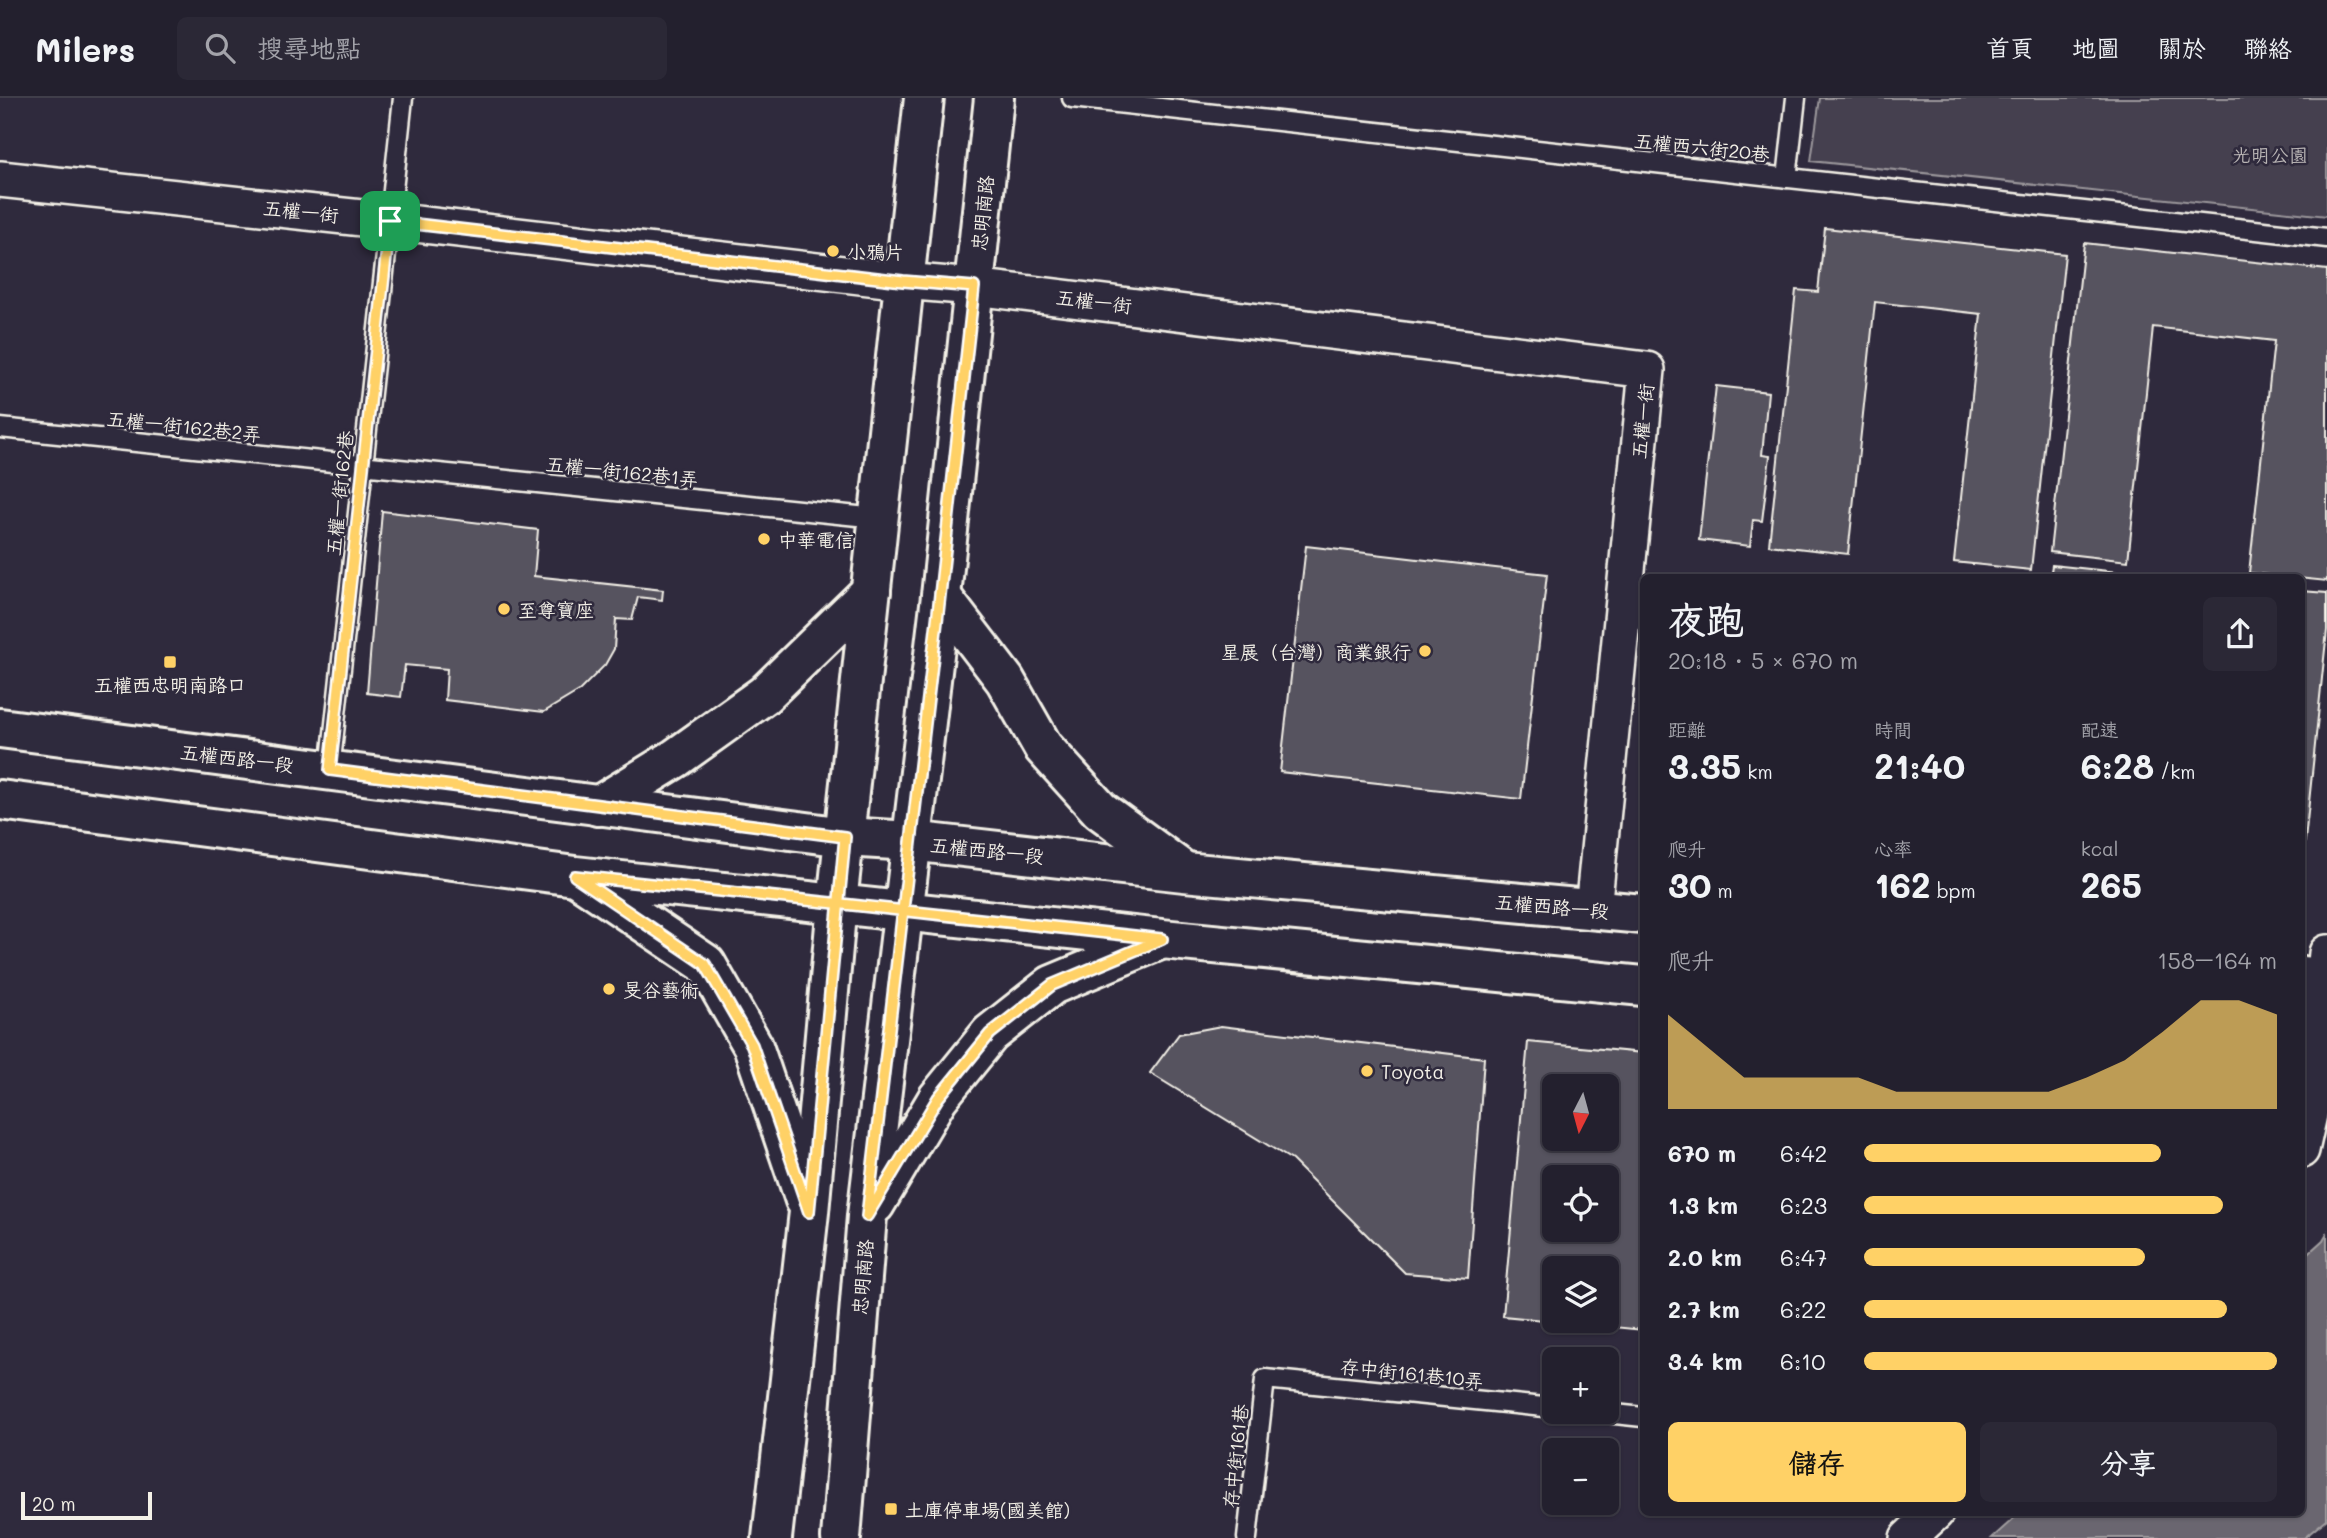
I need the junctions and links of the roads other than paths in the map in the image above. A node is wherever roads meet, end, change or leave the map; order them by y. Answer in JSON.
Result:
{"nodes":[{"id":1,"x":403,"y":98,"type":"edge"},
{"id":2,"x":923,"y":98,"type":"edge"},
{"id":3,"x":993,"y":98,"type":"edge"},
{"id":4,"x":1072,"y":98,"type":"edge"},
{"id":5,"x":1796,"y":98,"type":"edge"},
{"id":6,"x":1787,"y":178,"type":"junction"},
{"id":7,"x":0,"y":179,"type":"edge"},
{"id":8,"x":390,"y":221,"type":"junction"},
{"id":9,"x":2327,"y":238,"type":"edge"},
{"id":10,"x":903,"y":281,"type":"junction"},
{"id":11,"x":974,"y":287,"type":"junction"},
{"id":12,"x":0,"y":428,"type":"edge"},
{"id":13,"x":363,"y":466,"type":"junction"},
{"id":14,"x":877,"y":518,"type":"junction"},
{"id":15,"x":871,"y":591,"type":"junction"},
{"id":16,"x":941,"y":596,"type":"junction"},
{"id":17,"x":0,"y":728,"type":"edge"},
{"id":18,"x":330,"y":770,"type":"junction"},
{"id":19,"x":0,"y":800,"type":"edge"},
{"id":20,"x":598,"y":806,"type":"junction"},
{"id":21,"x":845,"y":837,"type":"junction"},
{"id":22,"x":911,"y":841,"type":"junction"},
{"id":23,"x":1184,"y":872,"type":"junction"},
{"id":24,"x":575,"y":876,"type":"junction"},
{"id":25,"x":837,"y":903,"type":"junction"},
{"id":26,"x":904,"y":910,"type":"junction"},
{"id":27,"x":1593,"y":910,"type":"junction"},
{"id":28,"x":1640,"y":914,"type":"edge"},
{"id":29,"x":1162,"y":939,"type":"junction"},
{"id":30,"x":2320,"y":971,"type":"edge"},
{"id":31,"x":1640,"y":986,"type":"edge"},
{"id":32,"x":2315,"y":1052,"type":"edge"},
{"id":33,"x":2305,"y":1132,"type":"edge"},
{"id":34,"x":809,"y":1212,"type":"junction"},
{"id":35,"x":867,"y":1216,"type":"junction"},
{"id":36,"x":1265,"y":1379,"type":"joint"},
{"id":37,"x":1542,"y":1407,"type":"edge"},
{"id":38,"x":1619,"y":1414,"type":"edge"},
{"id":39,"x":1640,"y":1417,"type":"edge"},
{"id":40,"x":1932,"y":1516,"type":"edge"},
{"id":41,"x":772,"y":1538,"type":"edge"},
{"id":42,"x":841,"y":1538,"type":"edge"},
{"id":43,"x":1247,"y":1538,"type":"edge"},
{"id":44,"x":1908,"y":1538,"type":"edge"}],
"edges":[{"from":1,"to":8,"type":"lane","name":"五權一街162巷"},
{"from":2,"to":10,"type":"main road"},
{"from":3,"to":11,"type":"main road","name":"忠明南路"},
{"from":4,"to":6,"type":"lane","name":"五權西六街20巷"},
{"from":5,"to":6,"type":"lane"},
{"from":6,"to":9,"type":"lane","name":"五權西六街20巷"},
{"from":7,"to":8,"type":"street","name":"五權一街"},
{"from":8,"to":10,"type":"street","name":"五權一街"},
{"from":8,"to":13,"type":"lane","name":"五權一街162巷"},
{"from":10,"to":11,"type":"street","name":"五權一街"},
{"from":10,"to":14,"type":"main road"},
{"from":11,"to":16,"type":"main road","name":"忠明南路"},
{"from":11,"to":27,"type":"street","name":"五權一街"},
{"from":12,"to":13,"type":"lane","name":"五權一街162巷2弄"},
{"from":13,"to":14,"type":"lane","name":"五權一街162巷1弄"},
{"from":13,"to":18,"type":"lane","name":"五權一街162巷"},
{"from":14,"to":15,"type":"main road"},
{"from":15,"to":20,"type":"main road"},
{"from":15,"to":21,"type":"main road"},
{"from":16,"to":22,"type":"main road","name":"忠明南路"},
{"from":16,"to":23,"type":"main road"},
{"from":17,"to":18,"type":"main road","name":"五權西路一段"},
{"from":18,"to":20,"type":"main road","name":"五權西路一段"},
{"from":19,"to":24,"type":"main road"},
{"from":20,"to":21,"type":"main road","name":"五權西路一段"},
{"from":21,"to":22,"type":"main road","name":"五權西路一段"},
{"from":21,"to":25,"type":"main road"},
{"from":22,"to":23,"type":"main road","name":"五權西路一段"},
{"from":22,"to":26,"type":"main road","name":"忠明南路"},
{"from":23,"to":27,"type":"main road","name":"五權西路一段"},
{"from":24,"to":25,"type":"main road"},
{"from":24,"to":34,"type":"main road"},
{"from":25,"to":26,"type":"main road"},
{"from":25,"to":34,"type":"main road"},
{"from":26,"to":29,"type":"main road"},
{"from":26,"to":35,"type":"main road","name":"忠明南路"},
{"from":27,"to":28,"type":"main road","name":"五權西路一段"},
{"from":29,"to":31,"type":"main road"},
{"from":29,"to":35,"type":"main road"},
{"from":30,"to":32,"type":"street"},
{"from":32,"to":33,"type":"street"},
{"from":34,"to":41,"type":"main road"},
{"from":35,"to":42,"type":"main road","name":"忠明南路"},
{"from":36,"to":37,"type":"lane","name":"存中街161巷10弄"},
{"from":36,"to":43,"type":"lane","name":"存中街161巷"},
{"from":38,"to":39,"type":"lane"},
{"from":40,"to":44,"type":"street"}]}
